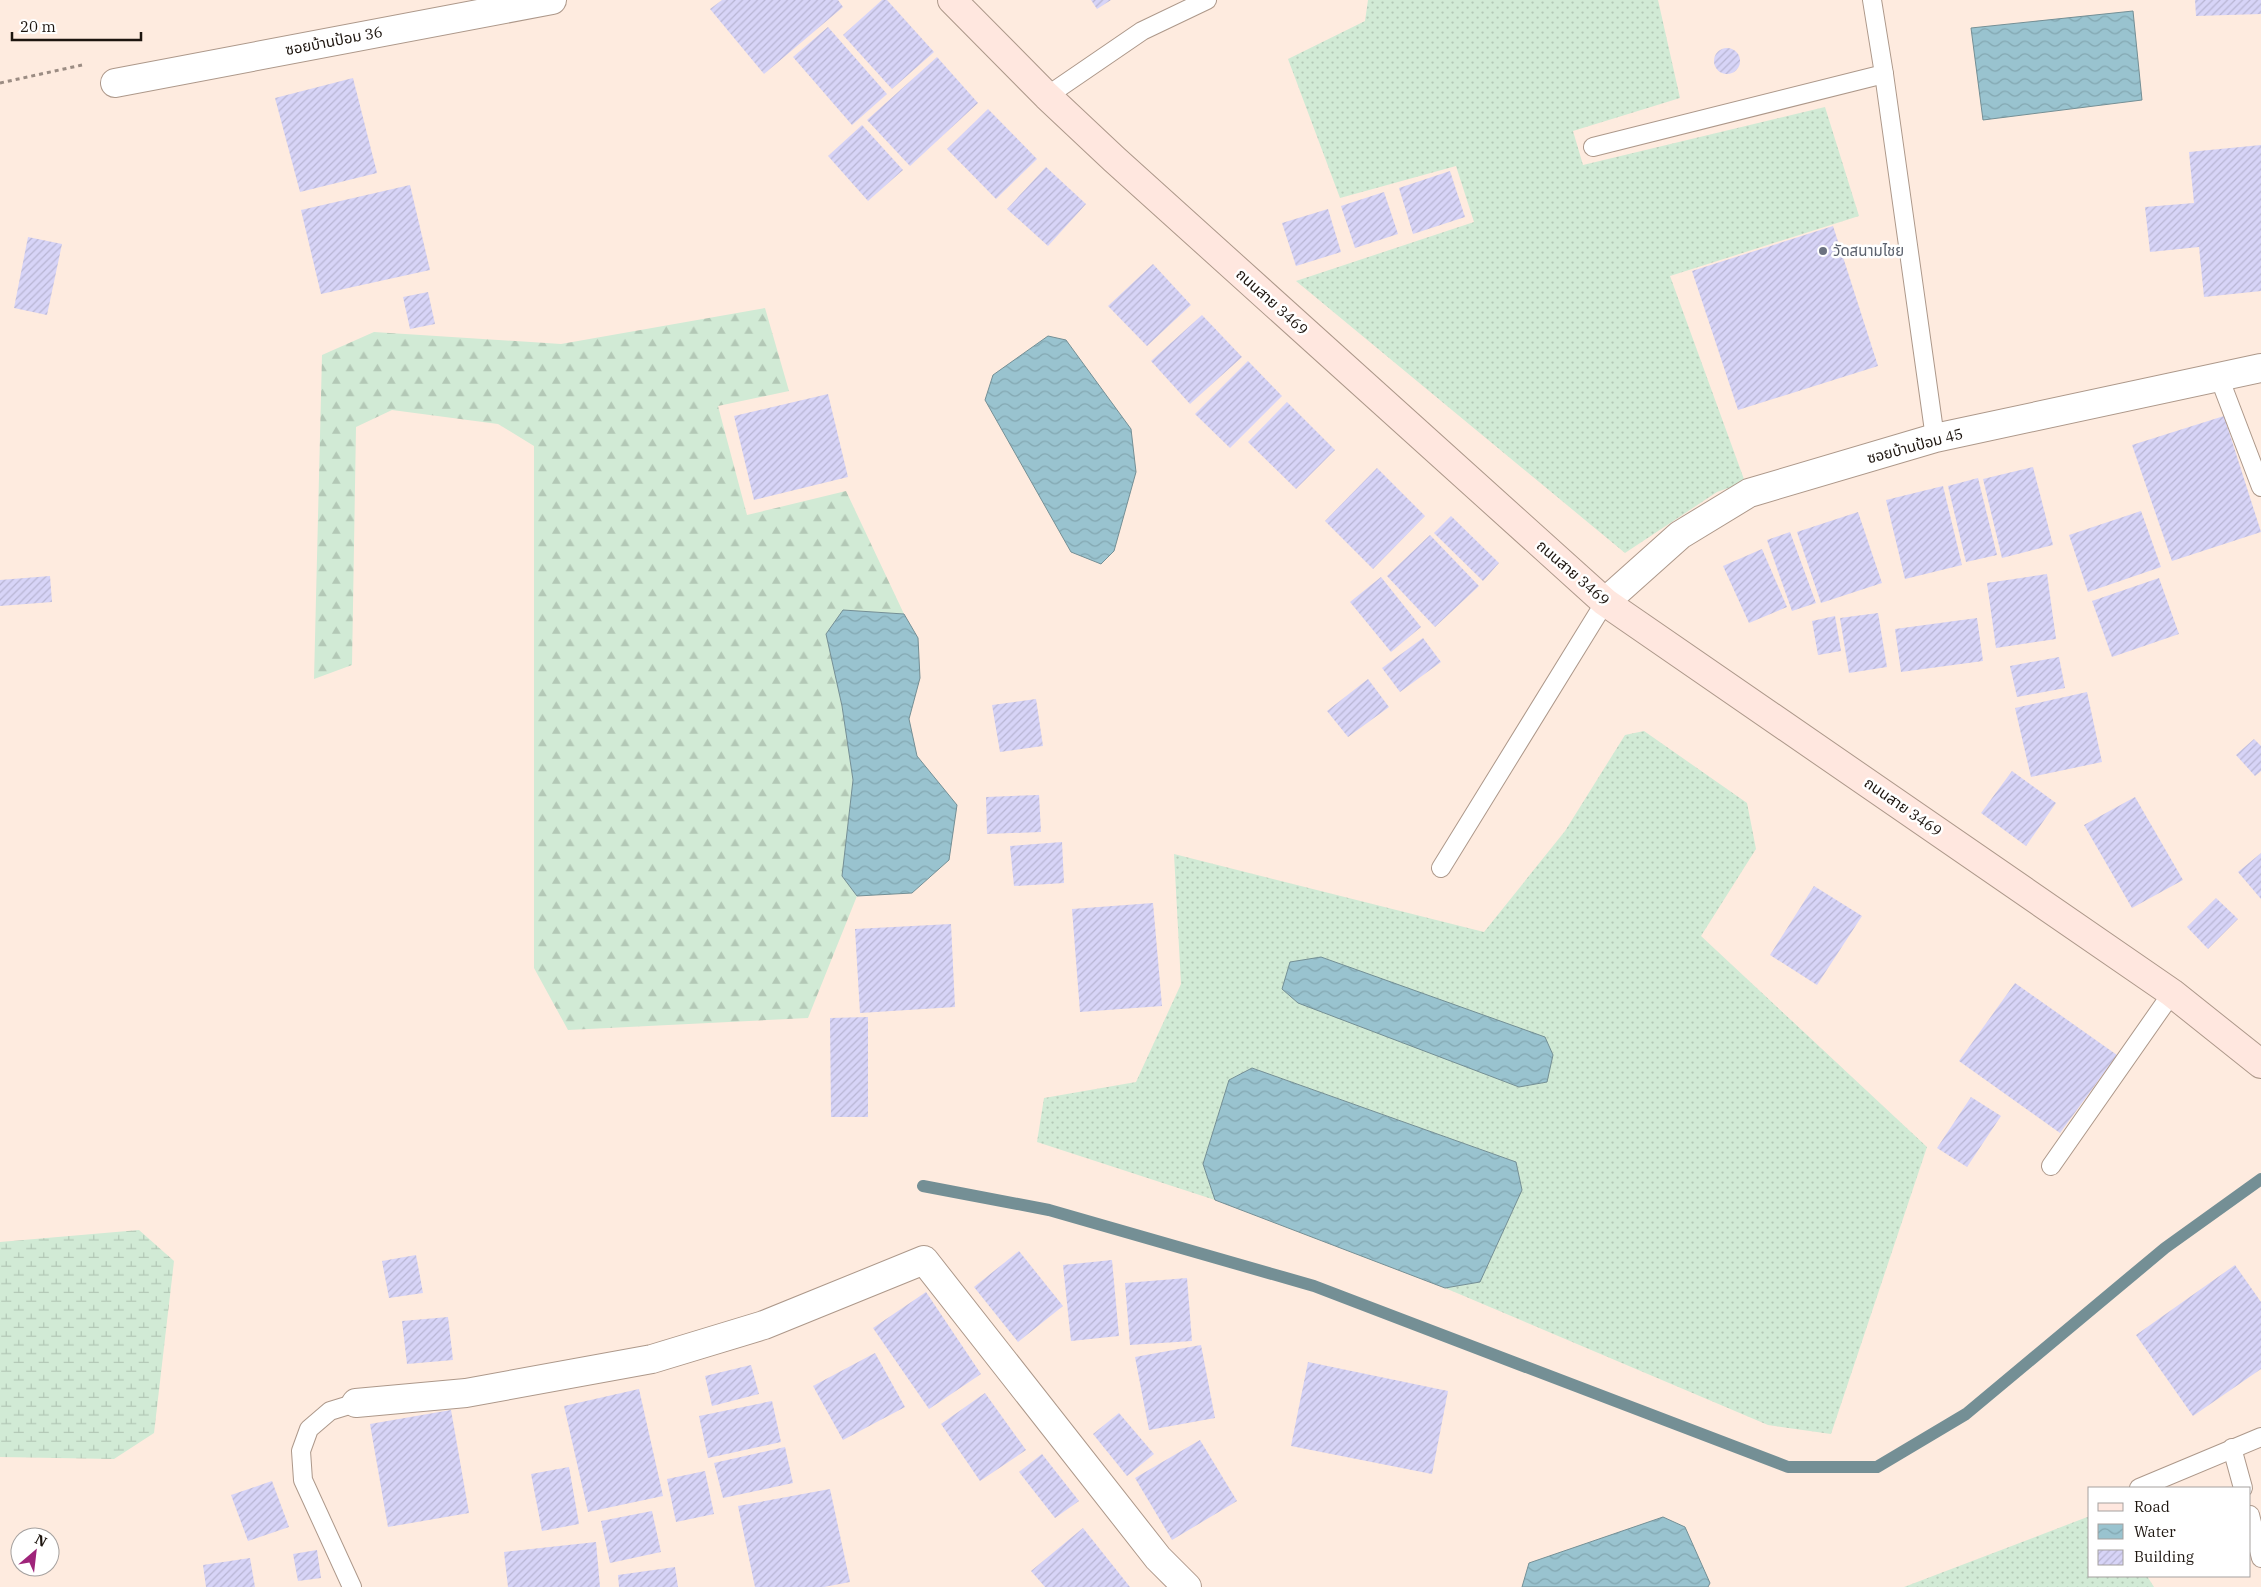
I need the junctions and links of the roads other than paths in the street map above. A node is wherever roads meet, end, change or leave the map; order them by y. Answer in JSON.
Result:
{"nodes":[{"id":1,"x":552,"y":0,"type":"edge"},
{"id":2,"x":952,"y":0,"type":"edge"},
{"id":3,"x":1207,"y":0,"type":"edge"},
{"id":4,"x":1872,"y":0,"type":"edge"},
{"id":5,"x":1884,"y":74,"type":"junction"},
{"id":6,"x":115,"y":82,"type":"dead end"},
{"id":7,"x":1047,"y":96,"type":"junction"},
{"id":8,"x":1593,"y":148,"type":"dead end"},
{"id":9,"x":2261,"y":368,"type":"edge"},
{"id":10,"x":2219,"y":377,"type":"junction"},
{"id":11,"x":1935,"y":438,"type":"junction"},
{"id":12,"x":2261,"y":487,"type":"edge"},
{"id":13,"x":1604,"y":602,"type":"junction"},
{"id":14,"x":1441,"y":868,"type":"dead end"},
{"id":15,"x":2172,"y":992,"type":"junction"},
{"id":16,"x":2261,"y":1064,"type":"edge"},
{"id":17,"x":2051,"y":1166,"type":"dead end"},
{"id":18,"x":356,"y":1403,"type":"joint"},
{"id":19,"x":2261,"y":1437,"type":"edge"},
{"id":20,"x":2232,"y":1448,"type":"junction"},
{"id":21,"x":2141,"y":1487,"type":"edge"},
{"id":22,"x":2243,"y":1487,"type":"edge"},
{"id":23,"x":2251,"y":1519,"type":"edge"},
{"id":24,"x":2261,"y":1558,"type":"edge"},
{"id":25,"x":352,"y":1587,"type":"edge"},
{"id":26,"x":1187,"y":1587,"type":"edge"}],
"edges":[{"from":1,"to":6,"type":"street","name":"ซอยบ้านป้อม 36"},
{"from":2,"to":7,"type":"street","name":"ถนนสาย 3469"},
{"from":3,"to":7,"type":"lane"},
{"from":4,"to":5,"type":"lane"},
{"from":5,"to":8,"type":"lane"},
{"from":5,"to":11,"type":"lane"},
{"from":7,"to":13,"type":"street","name":"ถนนสาย 3469"},
{"from":9,"to":10,"type":"street","name":"ซอยบ้านป้อม 45"},
{"from":10,"to":11,"type":"street","name":"ซอยบ้านป้อม 45"},
{"from":10,"to":12,"type":"lane"},
{"from":11,"to":13,"type":"street","name":"ซอยบ้านป้อม 45"},
{"from":13,"to":14,"type":"lane"},
{"from":13,"to":15,"type":"street","name":"ถนนสาย 3469"},
{"from":15,"to":16,"type":"street","name":"ถนนสาย 3469"},
{"from":15,"to":17,"type":"lane"},
{"from":18,"to":25,"type":"lane"},
{"from":18,"to":26,"type":"street"},
{"from":19,"to":20,"type":"lane"},
{"from":20,"to":21,"type":"lane"},
{"from":20,"to":22,"type":"lane"},
{"from":23,"to":24,"type":"lane"}]}
